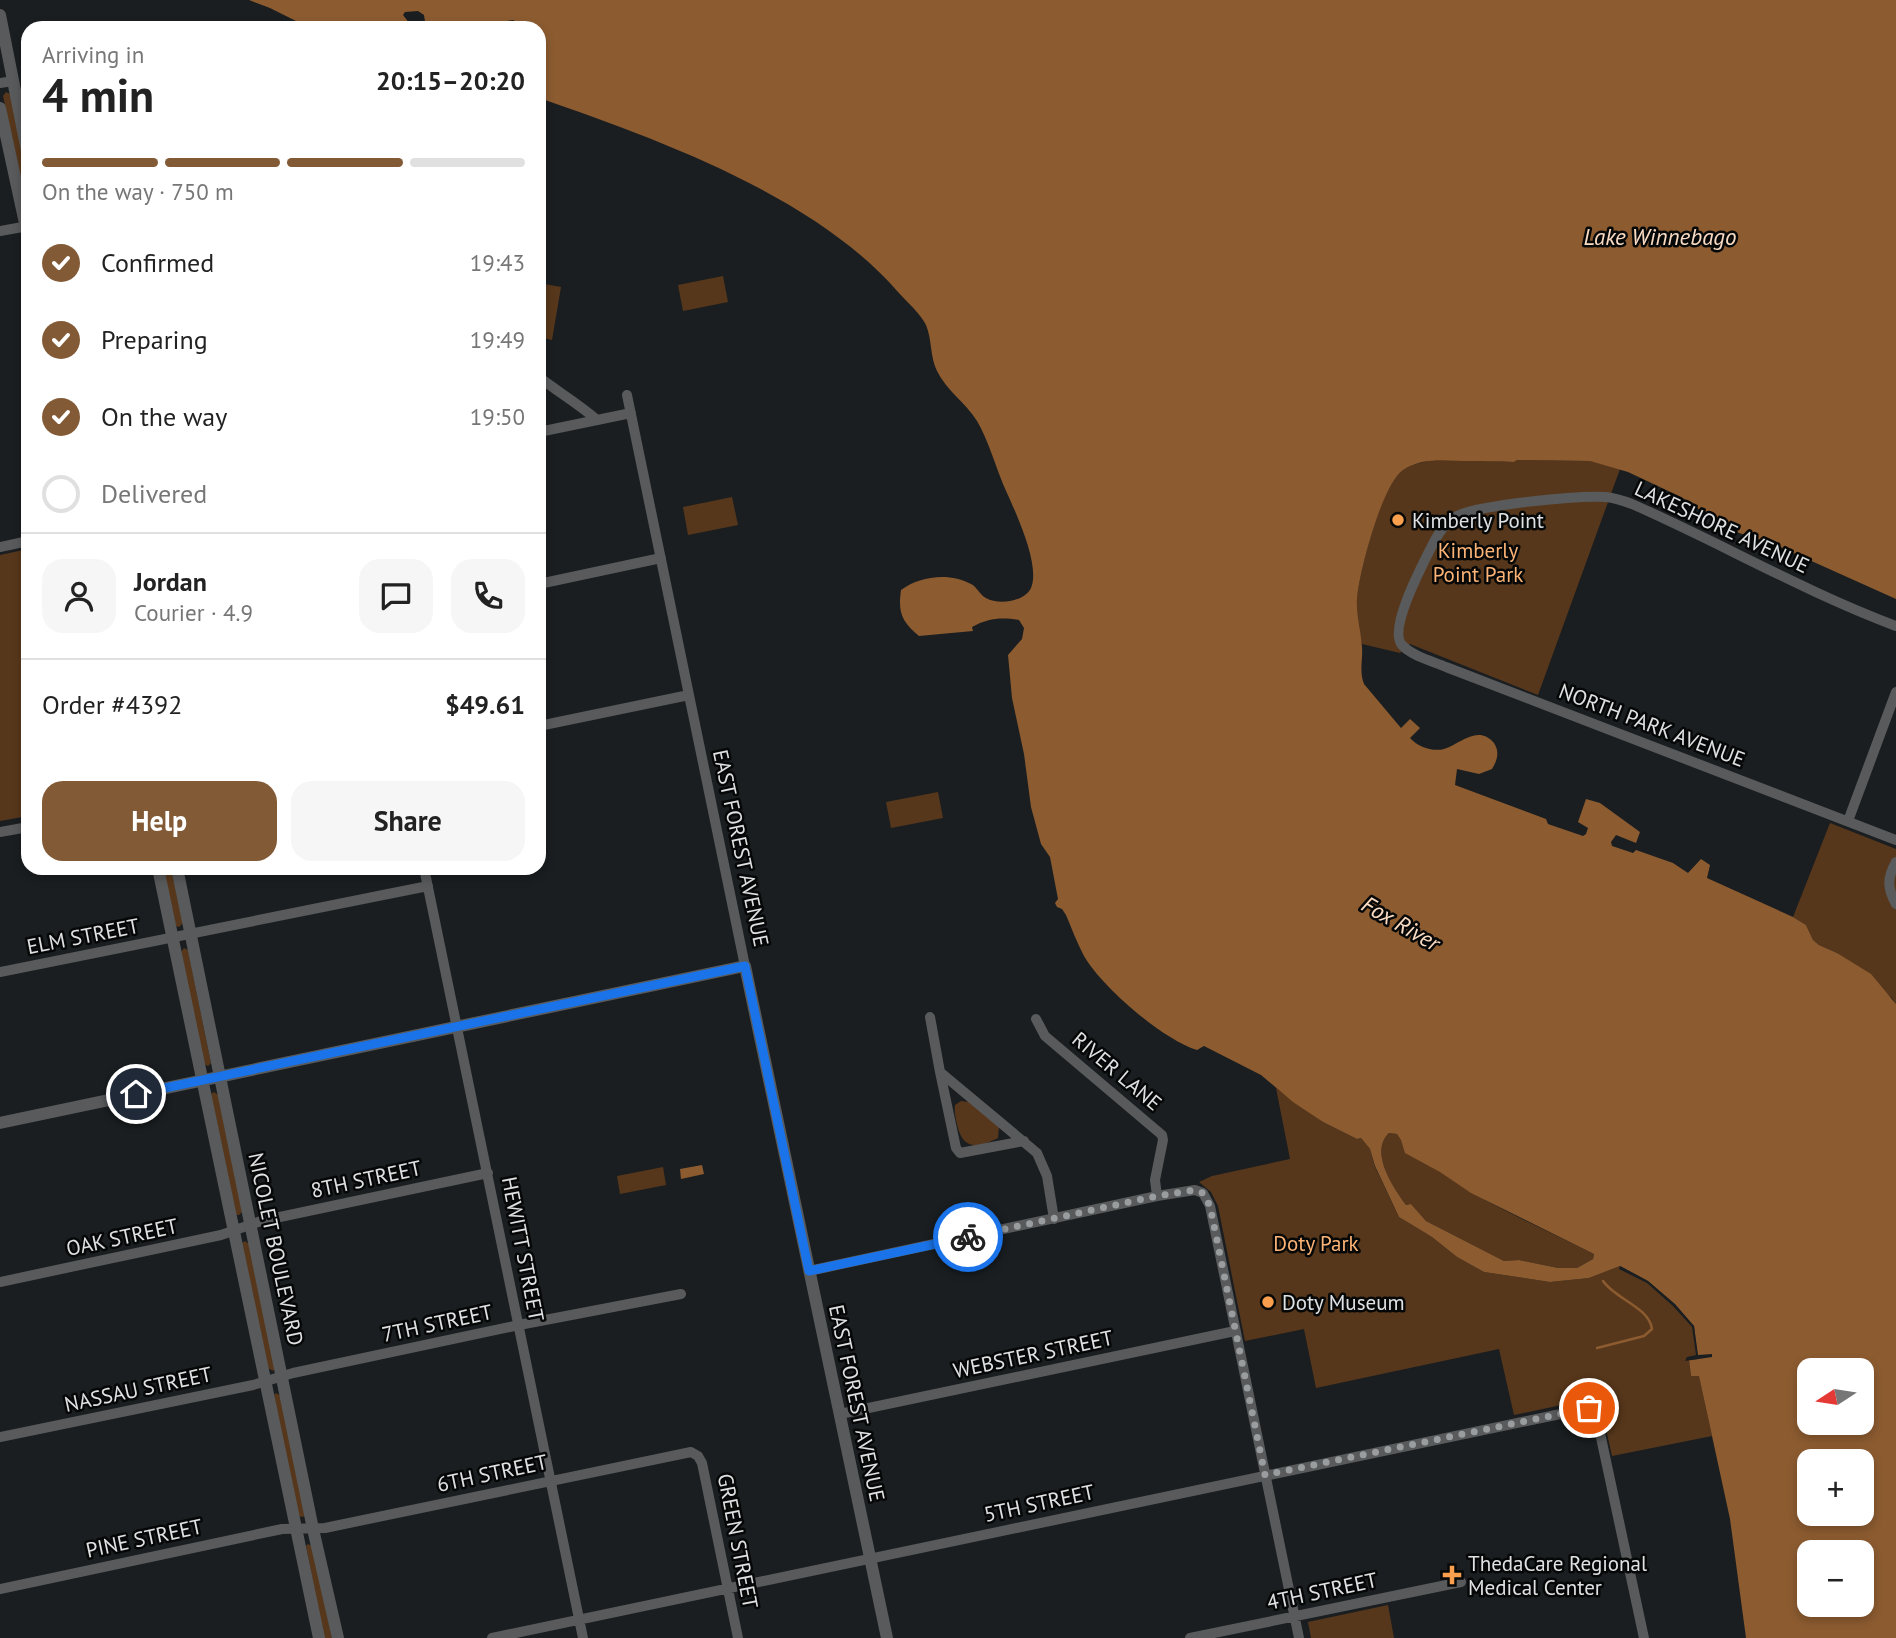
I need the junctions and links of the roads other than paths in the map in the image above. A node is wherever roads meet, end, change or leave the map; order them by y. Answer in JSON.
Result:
{"nodes":[{"id":1,"x":0,"y":15,"type":"edge"},
{"id":2,"x":7,"y":82,"type":"edge"},
{"id":3,"x":0,"y":108,"type":"edge"},
{"id":4,"x":21,"y":131,"type":"edge"},
{"id":5,"x":21,"y":203,"type":"edge"},
{"id":6,"x":21,"y":230,"type":"edge"},
{"id":7,"x":0,"y":231,"type":"edge"},
{"id":8,"x":546,"y":382,"type":"edge"},
{"id":9,"x":627,"y":395,"type":"dead end"},
{"id":10,"x":631,"y":413,"type":"junction"},
{"id":11,"x":597,"y":420,"type":"junction"},
{"id":12,"x":546,"y":431,"type":"edge"},
{"id":13,"x":21,"y":542,"type":"edge"},
{"id":14,"x":0,"y":547,"type":"edge"},
{"id":15,"x":661,"y":558,"type":"junction"},
{"id":16,"x":546,"y":583,"type":"edge"},
{"id":17,"x":1896,"y":626,"type":"edge"},
{"id":18,"x":1398,"y":639,"type":"joint"},
{"id":19,"x":1896,"y":692,"type":"edge"},
{"id":20,"x":689,"y":695,"type":"junction"},
{"id":21,"x":546,"y":725,"type":"edge"},
{"id":22,"x":1848,"y":821,"type":"junction"},
{"id":23,"x":21,"y":828,"type":"edge"},
{"id":24,"x":0,"y":832,"type":"edge"},
{"id":25,"x":1896,"y":839,"type":"edge"},
{"id":26,"x":1896,"y":862,"type":"edge"},
{"id":27,"x":160,"y":875,"type":"edge"},
{"id":28,"x":178,"y":875,"type":"edge"},
{"id":29,"x":426,"y":875,"type":"edge"},
{"id":30,"x":428,"y":886,"type":"junction"},
{"id":31,"x":1896,"y":904,"type":"edge"},
{"id":32,"x":191,"y":934,"type":"junction"},
{"id":33,"x":173,"y":938,"type":"junction"},
{"id":34,"x":745,"y":966,"type":"junction"},
{"id":35,"x":0,"y":972,"type":"edge"},
{"id":36,"x":930,"y":1017,"type":"dead end"},
{"id":37,"x":1036,"y":1019,"type":"dead end"},
{"id":38,"x":457,"y":1027,"type":"junction"},
{"id":39,"x":940,"y":1072,"type":"junction"},
{"id":40,"x":221,"y":1076,"type":"junction"},
{"id":41,"x":203,"y":1080,"type":"junction"},
{"id":42,"x":0,"y":1123,"type":"edge"},
{"id":43,"x":1024,"y":1141,"type":"junction"},
{"id":44,"x":488,"y":1173,"type":"junction"},
{"id":45,"x":1157,"y":1196,"type":"junction"},
{"id":46,"x":1054,"y":1219,"type":"junction"},
{"id":47,"x":251,"y":1224,"type":"junction"},
{"id":48,"x":234,"y":1231,"type":"junction"},
{"id":49,"x":809,"y":1271,"type":"junction"},
{"id":50,"x":0,"y":1282,"type":"edge"},
{"id":51,"x":681,"y":1294,"type":"dead end"},
{"id":52,"x":519,"y":1325,"type":"junction"},
{"id":53,"x":1235,"y":1331,"type":"junction"},
{"id":54,"x":283,"y":1376,"type":"junction"},
{"id":55,"x":265,"y":1381,"type":"junction"},
{"id":56,"x":840,"y":1414,"type":"junction"},
{"id":57,"x":0,"y":1437,"type":"edge"},
{"id":58,"x":695,"y":1454,"type":"joint"},
{"id":59,"x":1265,"y":1475,"type":"junction"},
{"id":60,"x":550,"y":1480,"type":"junction"},
{"id":61,"x":313,"y":1529,"type":"junction"},
{"id":62,"x":297,"y":1530,"type":"junction"},
{"id":63,"x":870,"y":1558,"type":"junction"},
{"id":64,"x":1461,"y":1581,"type":"dead end"},
{"id":65,"x":0,"y":1589,"type":"edge"},
{"id":66,"x":727,"y":1589,"type":"junction"},
{"id":67,"x":1294,"y":1617,"type":"junction"},
{"id":68,"x":579,"y":1620,"type":"junction"},
{"id":69,"x":319,"y":1638,"type":"edge"},
{"id":70,"x":338,"y":1638,"type":"edge"},
{"id":71,"x":492,"y":1638,"type":"edge"},
{"id":72,"x":583,"y":1638,"type":"edge"},
{"id":73,"x":738,"y":1638,"type":"edge"},
{"id":74,"x":887,"y":1638,"type":"edge"},
{"id":75,"x":1191,"y":1638,"type":"edge"},
{"id":76,"x":1299,"y":1638,"type":"edge"},
{"id":77,"x":1644,"y":1638,"type":"edge"}],
"edges":[{"from":1,"to":2,"type":"street"},
{"from":2,"to":4,"type":"street"},
{"from":3,"to":5,"type":"street"},
{"from":6,"to":7,"type":"street"},
{"from":8,"to":11,"type":"street"},
{"from":9,"to":10,"type":"street","name":"EAST FOREST AVENUE"},
{"from":10,"to":11,"type":"street"},
{"from":10,"to":15,"type":"street","name":"EAST FOREST AVENUE"},
{"from":11,"to":12,"type":"street"},
{"from":13,"to":14,"type":"street"},
{"from":15,"to":16,"type":"street"},
{"from":15,"to":20,"type":"street","name":"EAST FOREST AVENUE"},
{"from":17,"to":18,"type":"street","name":"LAKESHORE AVENUE"},
{"from":18,"to":22,"type":"street","name":"NORTH PARK AVENUE"},
{"from":19,"to":22,"type":"street"},
{"from":20,"to":21,"type":"street"},
{"from":20,"to":34,"type":"street","name":"EAST FOREST AVENUE"},
{"from":22,"to":25,"type":"street","name":"NORTH PARK AVENUE"},
{"from":23,"to":24,"type":"street"},
{"from":26,"to":31,"type":"street"},
{"from":27,"to":33,"type":"street","name":"NICOLET BOULEVARD"},
{"from":28,"to":32,"type":"street","name":"NICOLET BOULEVARD"},
{"from":29,"to":30,"type":"street","name":"HEWITT STREET"},
{"from":30,"to":32,"type":"street","name":"ELM STREET"},
{"from":30,"to":38,"type":"street","name":"HEWITT STREET"},
{"from":32,"to":33,"type":"street","name":"ELM STREET"},
{"from":32,"to":40,"type":"street","name":"NICOLET BOULEVARD"},
{"from":33,"to":35,"type":"street","name":"ELM STREET"},
{"from":33,"to":41,"type":"street","name":"NICOLET BOULEVARD"},
{"from":34,"to":38,"type":"street"},
{"from":34,"to":49,"type":"street","name":"EAST FOREST AVENUE"},
{"from":36,"to":39,"type":"street"},
{"from":37,"to":45,"type":"street","name":"RIVER LANE"},
{"from":38,"to":40,"type":"street"},
{"from":38,"to":44,"type":"street","name":"HEWITT STREET"},
{"from":39,"to":43,"type":"street"},
{"from":39,"to":43,"type":"street"},
{"from":40,"to":41,"type":"street"},
{"from":40,"to":47,"type":"street","name":"NICOLET BOULEVARD"},
{"from":41,"to":42,"type":"street"},
{"from":41,"to":48,"type":"street","name":"NICOLET BOULEVARD"},
{"from":43,"to":46,"type":"street"},
{"from":44,"to":47,"type":"street","name":"8TH STREET"},
{"from":44,"to":52,"type":"street","name":"HEWITT STREET"},
{"from":45,"to":46,"type":"street"},
{"from":45,"to":53,"type":"street"},
{"from":46,"to":49,"type":"street"},
{"from":47,"to":48,"type":"street","name":"OAK STREET"},
{"from":47,"to":54,"type":"street","name":"NICOLET BOULEVARD"},
{"from":48,"to":50,"type":"street","name":"OAK STREET"},
{"from":48,"to":55,"type":"street","name":"NICOLET BOULEVARD"},
{"from":49,"to":56,"type":"street","name":"EAST FOREST AVENUE"},
{"from":51,"to":52,"type":"street","name":"7TH STREET"},
{"from":52,"to":54,"type":"street","name":"7TH STREET"},
{"from":52,"to":60,"type":"street","name":"HEWITT STREET"},
{"from":53,"to":56,"type":"street","name":"WEBSTER STREET"},
{"from":53,"to":59,"type":"street"},
{"from":54,"to":55,"type":"street","name":"NASSAU STREET"},
{"from":54,"to":61,"type":"street","name":"NICOLET BOULEVARD"},
{"from":55,"to":57,"type":"street","name":"NASSAU STREET"},
{"from":55,"to":62,"type":"street","name":"NICOLET BOULEVARD"},
{"from":56,"to":63,"type":"street","name":"EAST FOREST AVENUE"},
{"from":58,"to":60,"type":"street","name":"6TH STREET"},
{"from":58,"to":66,"type":"street","name":"GREEN STREET"},
{"from":59,"to":63,"type":"street","name":"5TH STREET"},
{"from":59,"to":67,"type":"street"},
{"from":59,"to":77,"type":"street","name":"5TH STREET"},
{"from":60,"to":61,"type":"street","name":"6TH STREET"},
{"from":60,"to":68,"type":"street","name":"HEWITT STREET"},
{"from":61,"to":62,"type":"street","name":"6TH STREET"},
{"from":61,"to":70,"type":"street","name":"NICOLET BOULEVARD"},
{"from":62,"to":65,"type":"street","name":"PINE STREET"},
{"from":62,"to":69,"type":"street","name":"NICOLET BOULEVARD"},
{"from":63,"to":66,"type":"street","name":"5TH STREET"},
{"from":63,"to":74,"type":"street","name":"EAST FOREST AVENUE"},
{"from":64,"to":67,"type":"street","name":"4TH STREET"},
{"from":66,"to":68,"type":"street","name":"5TH STREET"},
{"from":66,"to":73,"type":"street","name":"GREEN STREET"},
{"from":67,"to":75,"type":"street","name":"4TH STREET"},
{"from":67,"to":76,"type":"street"},
{"from":68,"to":71,"type":"street","name":"5TH STREET"},
{"from":68,"to":72,"type":"street","name":"HEWITT STREET"}]}
